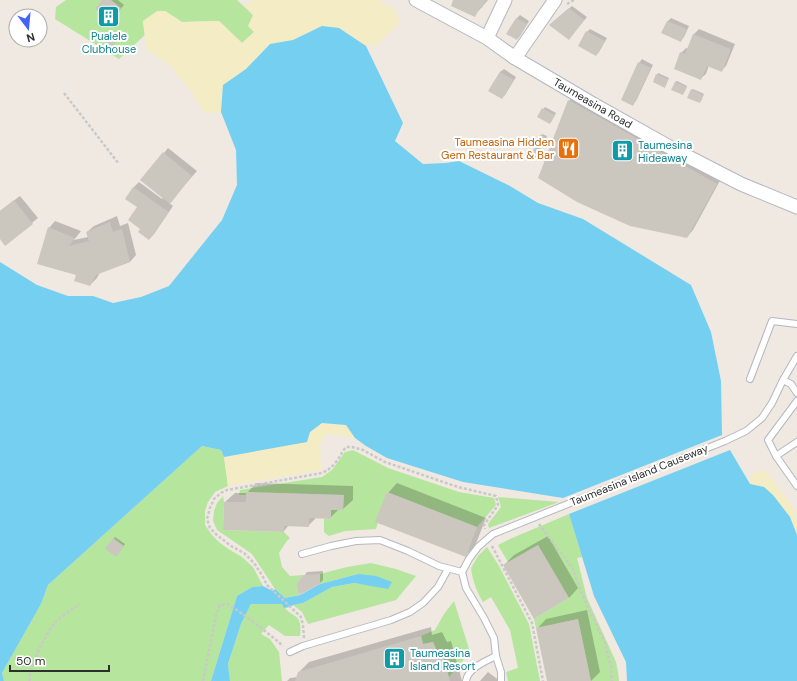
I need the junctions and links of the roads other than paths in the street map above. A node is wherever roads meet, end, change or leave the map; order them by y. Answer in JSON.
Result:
{"nodes":[{"id":1,"x":416,"y":0,"type":"edge"},
{"id":2,"x":505,"y":0,"type":"edge"},
{"id":3,"x":555,"y":0,"type":"edge"},
{"id":4,"x":487,"y":38,"type":"junction"},
{"id":5,"x":516,"y":58,"type":"junction"},
{"id":6,"x":797,"y":207,"type":"edge"},
{"id":7,"x":797,"y":324,"type":"edge"},
{"id":8,"x":797,"y":356,"type":"edge"},
{"id":9,"x":750,"y":379,"type":"dead end"},
{"id":10,"x":783,"y":380,"type":"junction"},
{"id":11,"x":797,"y":393,"type":"edge"},
{"id":12,"x":797,"y":401,"type":"edge"},
{"id":13,"x":797,"y":442,"type":"edge"},
{"id":14,"x":776,"y":456,"type":"junction"},
{"id":15,"x":797,"y":486,"type":"edge"},
{"id":16,"x":302,"y":554,"type":"dead end"},
{"id":17,"x":448,"y":569,"type":"junction"},
{"id":18,"x":462,"y":572,"type":"junction"},
{"id":19,"x":290,"y":652,"type":"road end"},
{"id":20,"x":496,"y":656,"type":"junction"},
{"id":21,"x":466,"y":681,"type":"edge"},
{"id":22,"x":501,"y":681,"type":"edge"}],
"edges":[{"from":1,"to":4,"type":"street","name":"Taumeasina Road"},
{"from":2,"to":4,"type":"street"},
{"from":3,"to":5,"type":"street"},
{"from":4,"to":5,"type":"street","name":"Taumeasina Road"},
{"from":5,"to":6,"type":"street","name":"Taumeasina Road"},
{"from":7,"to":9,"type":"lane"},
{"from":8,"to":10,"type":"lane","name":"Taumeasina Island Causeway"},
{"from":10,"to":11,"type":"lane"},
{"from":10,"to":18,"type":"lane","name":"Taumeasina Island Causeway"},
{"from":12,"to":14,"type":"lane"},
{"from":13,"to":14,"type":"lane"},
{"from":14,"to":15,"type":"lane"},
{"from":16,"to":17,"type":"lane"},
{"from":17,"to":18,"type":"lane"},
{"from":17,"to":19,"type":"lane"},
{"from":18,"to":20,"type":"lane"},
{"from":20,"to":21,"type":"lane"},
{"from":20,"to":22,"type":"lane"}]}
